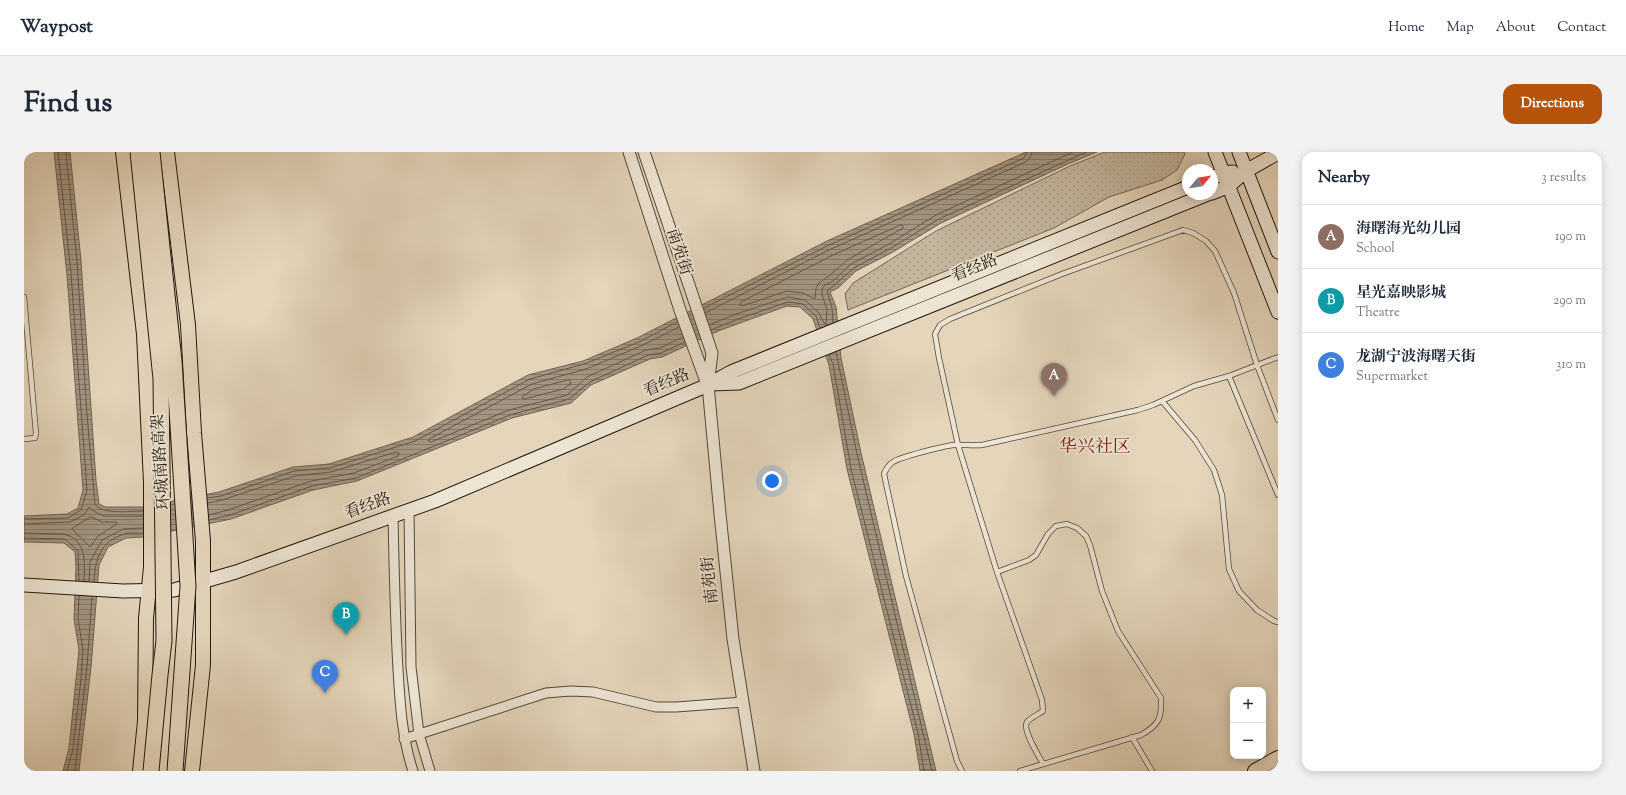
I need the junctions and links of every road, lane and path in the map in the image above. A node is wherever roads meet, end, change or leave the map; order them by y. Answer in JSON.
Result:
{"nodes":[{"id":1,"x":123,"y":152,"type":"edge"},
{"id":2,"x":138,"y":152,"type":"edge"},
{"id":3,"x":152,"y":152,"type":"edge"},
{"id":4,"x":167,"y":152,"type":"edge"},
{"id":5,"x":629,"y":152,"type":"edge"},
{"id":6,"x":644,"y":152,"type":"edge"},
{"id":7,"x":1216,"y":152,"type":"edge"},
{"id":8,"x":1239,"y":152,"type":"edge"},
{"id":9,"x":1278,"y":153,"type":"edge"},
{"id":10,"x":1217,"y":164,"type":"edge"},
{"id":11,"x":1246,"y":171,"type":"junction"},
{"id":12,"x":1218,"y":176,"type":"edge"},
{"id":13,"x":1229,"y":186,"type":"junction"},
{"id":14,"x":1182,"y":190,"type":"edge"},
{"id":15,"x":1218,"y":191,"type":"edge"},
{"id":16,"x":1192,"y":200,"type":"edge"},
{"id":17,"x":1278,"y":252,"type":"edge"},
{"id":18,"x":24,"y":297,"type":"edge"},
{"id":19,"x":1278,"y":312,"type":"edge"},
{"id":20,"x":853,"y":329,"type":"junction"},
{"id":21,"x":1278,"y":357,"type":"edge"},
{"id":22,"x":1257,"y":365,"type":"junction"},
{"id":23,"x":1229,"y":376,"type":"junction"},
{"id":24,"x":708,"y":384,"type":"junction"},
{"id":25,"x":1162,"y":401,"type":"junction"},
{"id":26,"x":1278,"y":420,"type":"edge"},
{"id":27,"x":24,"y":439,"type":"edge"},
{"id":28,"x":958,"y":445,"type":"junction"},
{"id":29,"x":1278,"y":494,"type":"edge"},
{"id":30,"x":409,"y":510,"type":"junction"},
{"id":31,"x":393,"y":516,"type":"junction"},
{"id":32,"x":997,"y":572,"type":"junction"},
{"id":33,"x":203,"y":581,"type":"junction"},
{"id":34,"x":24,"y":585,"type":"edge"},
{"id":35,"x":148,"y":590,"type":"junction"},
{"id":36,"x":1278,"y":622,"type":"edge"},
{"id":37,"x":743,"y":702,"type":"junction"},
{"id":38,"x":419,"y":734,"type":"junction"},
{"id":39,"x":1132,"y":737,"type":"junction"},
{"id":40,"x":404,"y":739,"type":"junction"},
{"id":41,"x":1278,"y":758,"type":"edge"},
{"id":42,"x":1043,"y":764,"type":"junction"},
{"id":43,"x":140,"y":771,"type":"edge"},
{"id":44,"x":151,"y":771,"type":"edge"},
{"id":45,"x":175,"y":771,"type":"edge"},
{"id":46,"x":192,"y":771,"type":"edge"},
{"id":47,"x":413,"y":771,"type":"edge"},
{"id":48,"x":430,"y":771,"type":"edge"},
{"id":49,"x":754,"y":771,"type":"edge"},
{"id":50,"x":962,"y":771,"type":"edge"},
{"id":51,"x":1020,"y":771,"type":"edge"},
{"id":52,"x":1152,"y":771,"type":"edge"},
{"id":53,"x":1255,"y":771,"type":"edge"}],
"edges":[{"from":1,"to":35,"type":"main road"},
{"from":2,"to":44,"type":"highway","name":"环城南路高架","bridge":true},
{"from":3,"to":45,"type":"highway","name":"环城南路高架","bridge":true},
{"from":4,"to":33,"type":"main road"},
{"from":5,"to":24,"type":"street","name":"南苑街"},
{"from":6,"to":24,"type":"street","name":"南苑街"},
{"from":7,"to":10,"type":"main road"},
{"from":8,"to":11,"type":"main road"},
{"from":9,"to":11,"type":"main road"},
{"from":11,"to":12,"type":"main road"},
{"from":11,"to":13,"type":"main road"},
{"from":11,"to":17,"type":"main road"},
{"from":12,"to":13,"type":"main road"},
{"from":13,"to":15,"type":"main road"},
{"from":13,"to":19,"type":"main road"},
{"from":14,"to":20,"type":"main road","name":"看经路"},
{"from":16,"to":20,"type":"main road","name":"看经路"},
{"from":18,"to":27,"type":"lane"},
{"from":20,"to":24,"type":"main road","name":"看经路"},
{"from":21,"to":22,"type":"lane"},
{"from":22,"to":23,"type":"lane"},
{"from":22,"to":26,"type":"lane"},
{"from":22,"to":28,"type":"lane"},
{"from":23,"to":25,"type":"lane"},
{"from":23,"to":29,"type":"lane"},
{"from":24,"to":30,"type":"main road","name":"看经路"},
{"from":24,"to":37,"type":"street","name":"南苑街"},
{"from":25,"to":28,"type":"lane"},
{"from":25,"to":36,"type":"lane"},
{"from":28,"to":32,"type":"lane"},
{"from":28,"to":50,"type":"lane"},
{"from":30,"to":31,"type":"main road","name":"看经路"},
{"from":30,"to":38,"type":"street"},
{"from":31,"to":33,"type":"main road","name":"看经路"},
{"from":31,"to":40,"type":"street"},
{"from":32,"to":39,"type":"lane"},
{"from":32,"to":42,"type":"lane"},
{"from":33,"to":35,"type":"main road","name":"看经路"},
{"from":33,"to":46,"type":"main road"},
{"from":34,"to":35,"type":"main road","name":"看经路"},
{"from":35,"to":43,"type":"main road"},
{"from":37,"to":38,"type":"street"},
{"from":37,"to":49,"type":"street","name":"南苑街"},
{"from":38,"to":40,"type":"street"},
{"from":38,"to":48,"type":"street"},
{"from":39,"to":42,"type":"lane"},
{"from":39,"to":52,"type":"lane"},
{"from":40,"to":47,"type":"street"},
{"from":41,"to":53,"type":"main road"},
{"from":42,"to":51,"type":"lane"}]}
